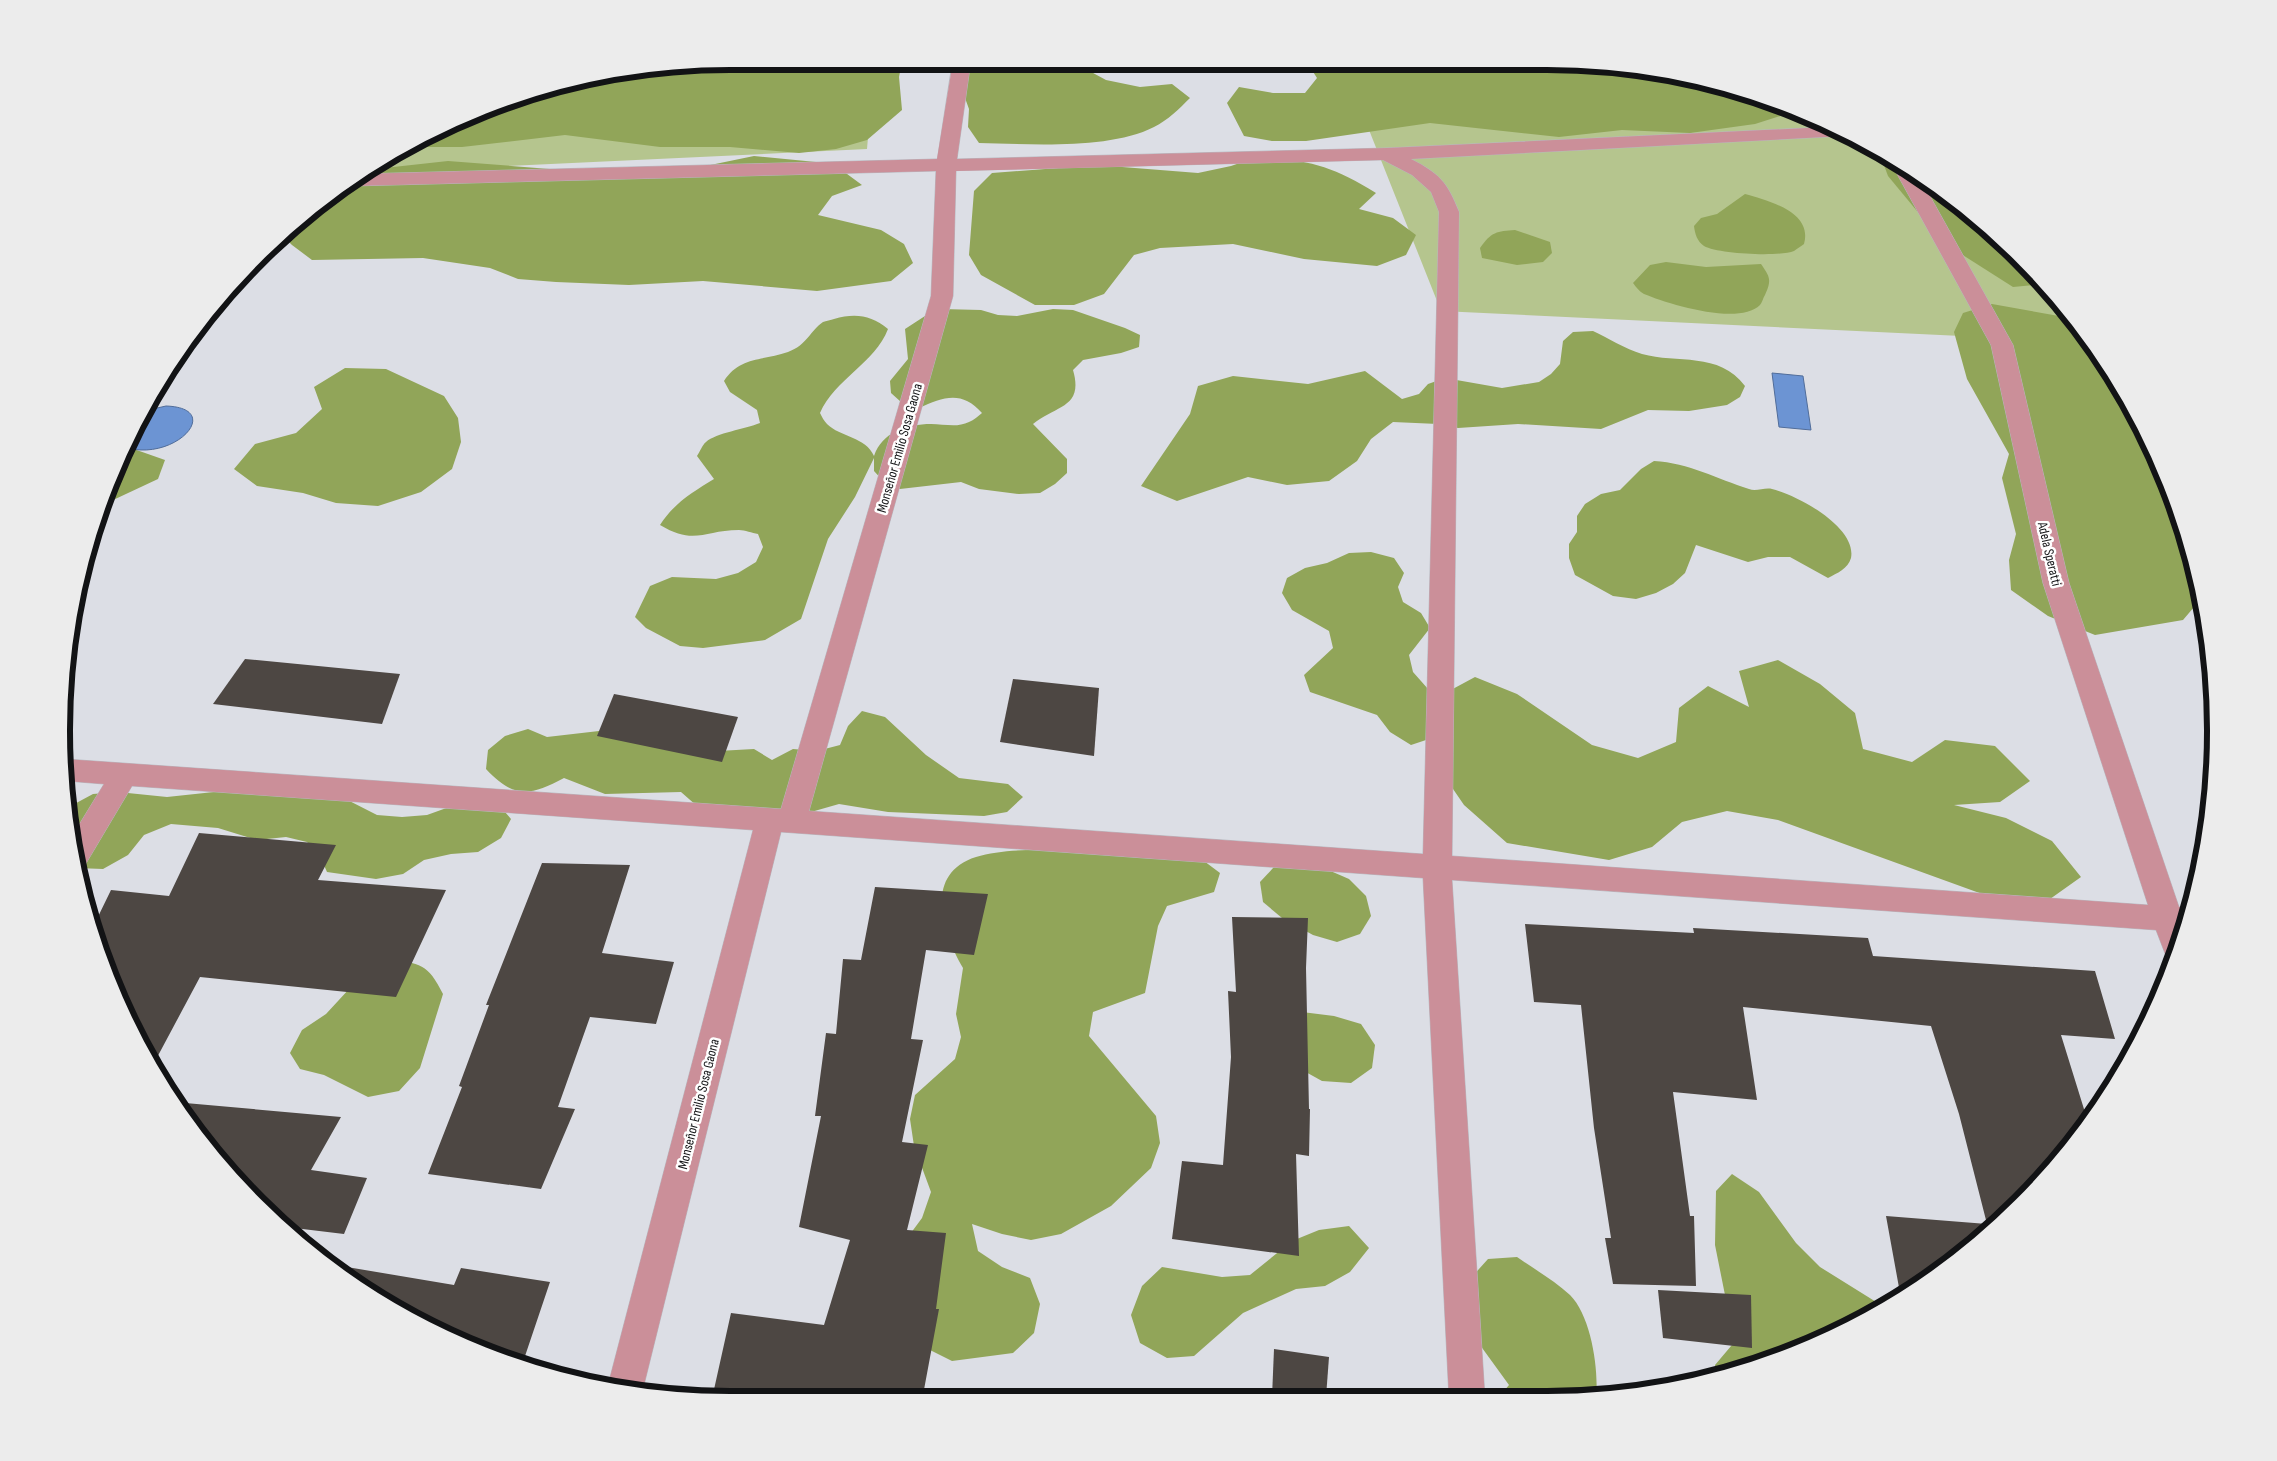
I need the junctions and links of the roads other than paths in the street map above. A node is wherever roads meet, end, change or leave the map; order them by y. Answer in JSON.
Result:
{"nodes":[{"id":1,"x":961,"y":70,"type":"edge"},
{"id":2,"x":1827,"y":132,"type":"edge"},
{"id":3,"x":1387,"y":154,"type":"junction"},
{"id":4,"x":946,"y":163,"type":"junction"},
{"id":5,"x":1910,"y":179,"type":"edge"},
{"id":6,"x":366,"y":180,"type":"edge"},
{"id":7,"x":71,"y":770,"type":"edge"},
{"id":8,"x":124,"y":774,"type":"junction"},
{"id":9,"x":781,"y":821,"type":"junction"},
{"id":10,"x":81,"y":846,"type":"edge"},
{"id":11,"x":1437,"y":867,"type":"junction"},
{"id":12,"x":2177,"y":919,"type":"edge"},
{"id":13,"x":627,"y":1382,"type":"edge"},
{"id":14,"x":1467,"y":1391,"type":"edge"}],
"edges":[{"from":1,"to":4,"type":"street","name":"Monseñor Emilio Sosa Gaona"},
{"from":2,"to":3,"type":"street"},
{"from":3,"to":4,"type":"street"},
{"from":3,"to":11,"type":"street"},
{"from":4,"to":6,"type":"street"},
{"from":4,"to":9,"type":"street","name":"Monseñor Emilio Sosa Gaona"},
{"from":5,"to":12,"type":"street","name":"Adela Speratti"},
{"from":7,"to":8,"type":"street"},
{"from":8,"to":9,"type":"street"},
{"from":8,"to":10,"type":"street"},
{"from":9,"to":11,"type":"street"},
{"from":9,"to":13,"type":"street","name":"Monseñor Emilio Sosa Gaona"},
{"from":11,"to":12,"type":"street"},
{"from":11,"to":14,"type":"street"}]}
